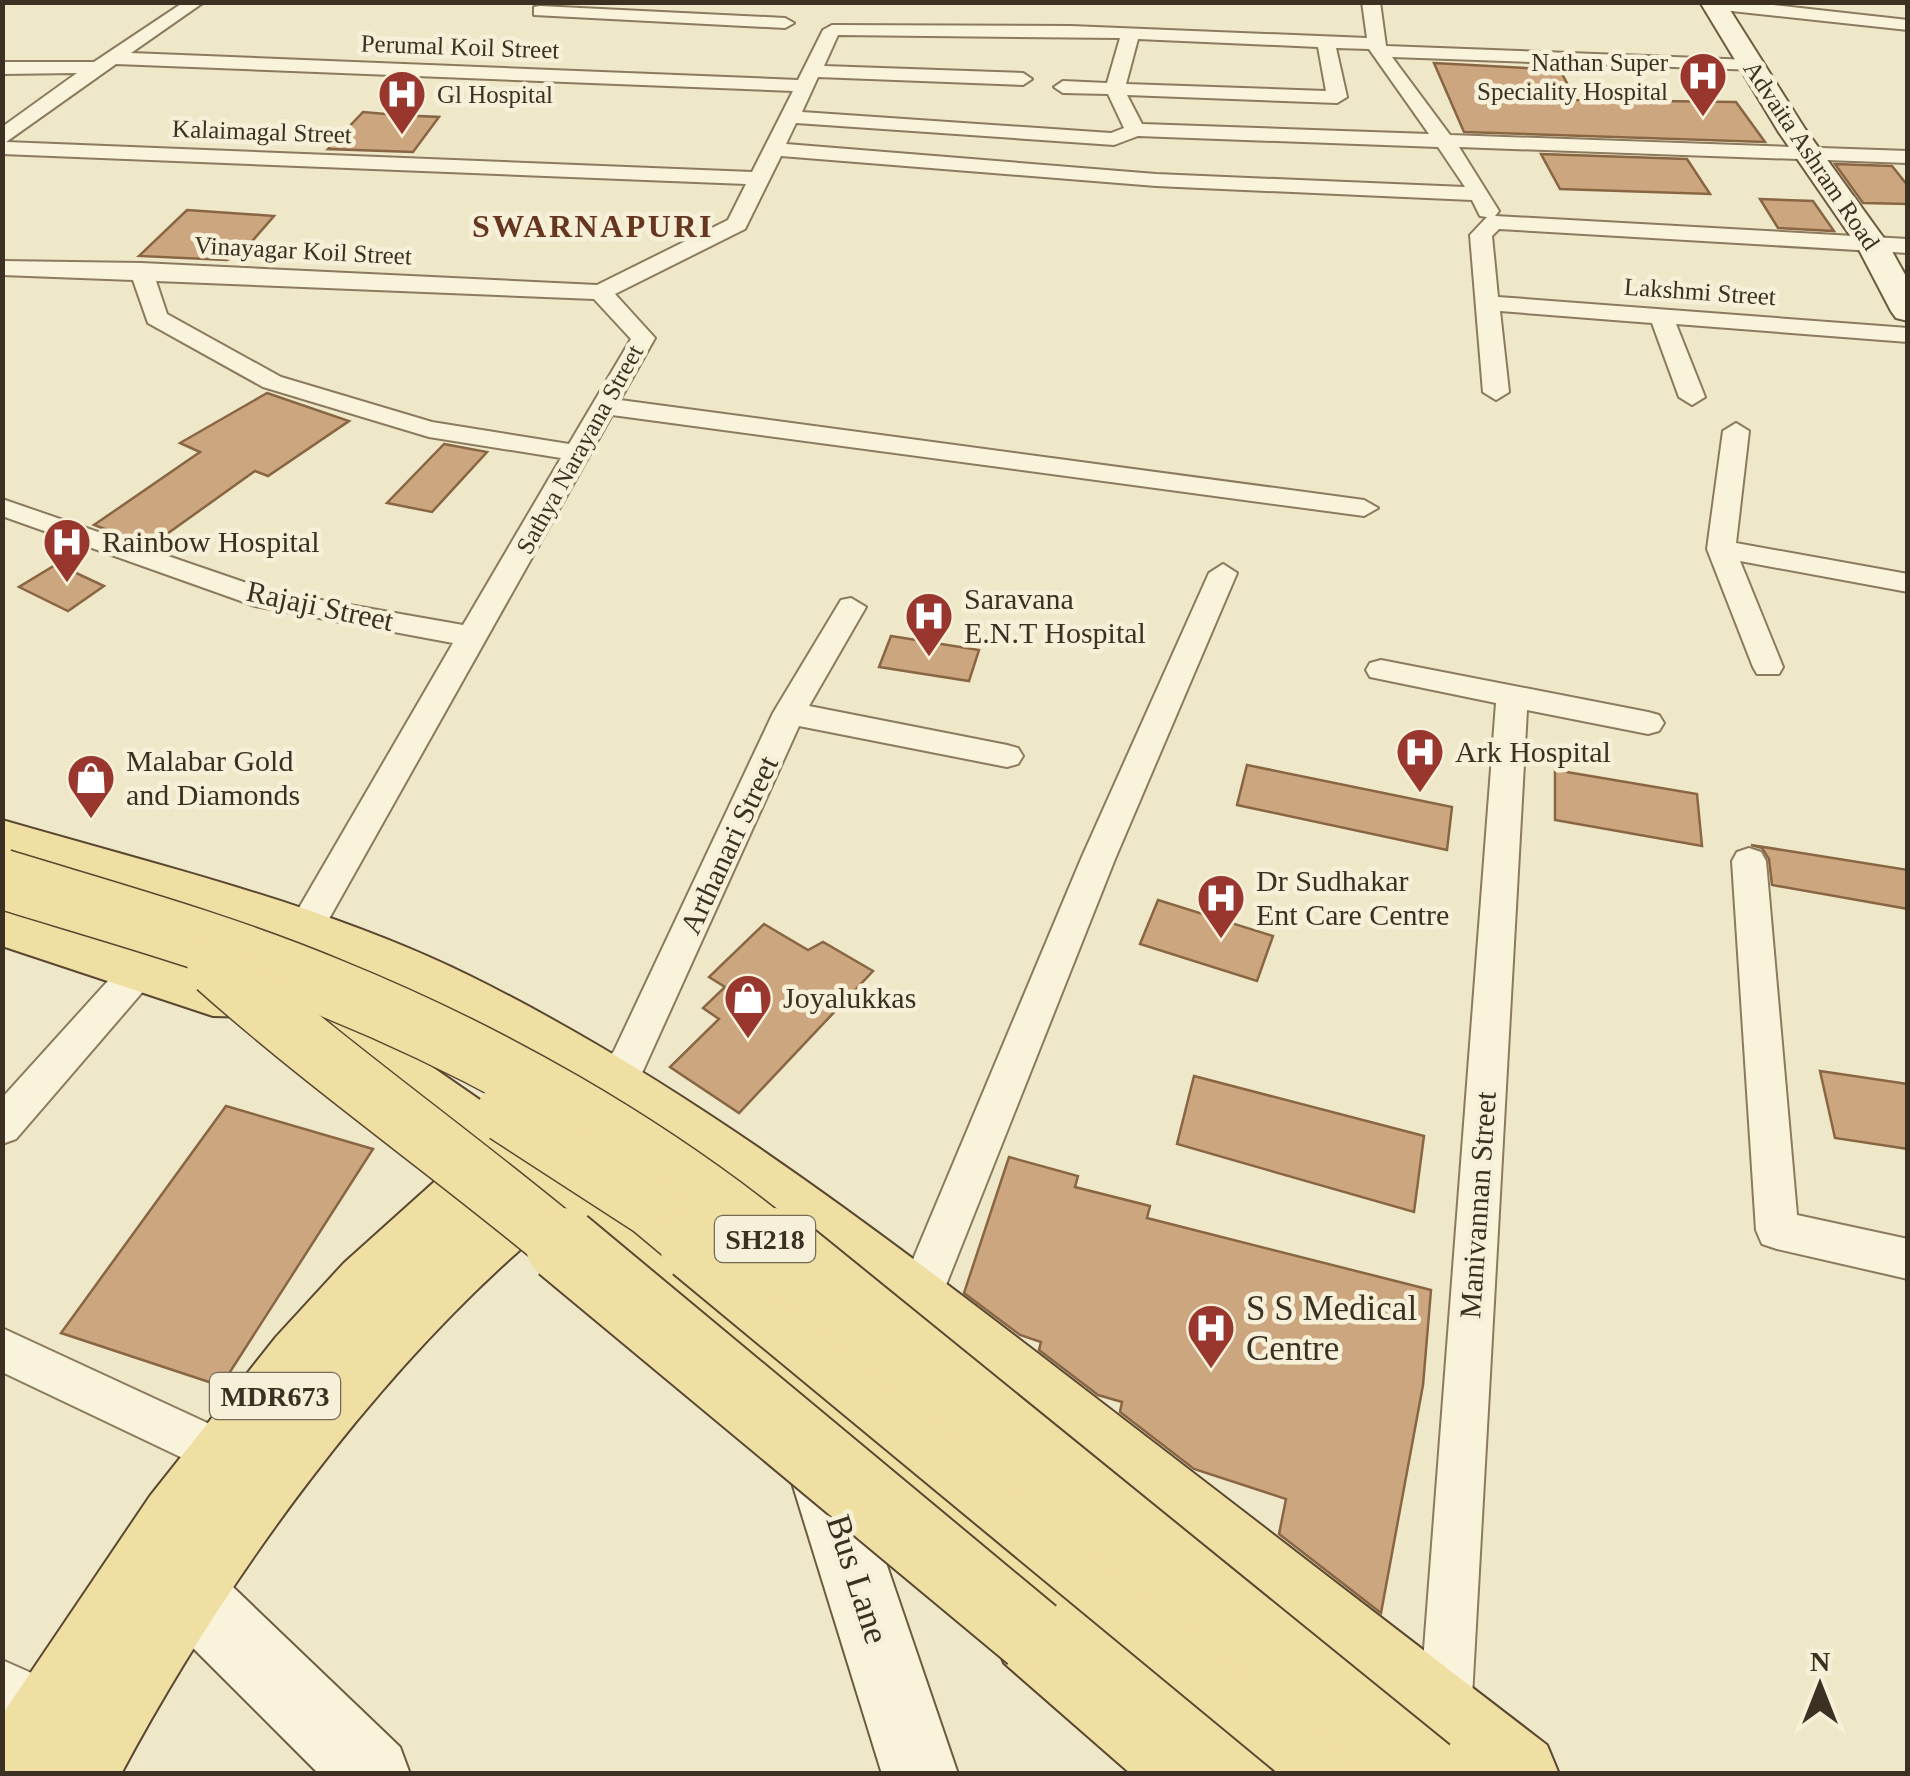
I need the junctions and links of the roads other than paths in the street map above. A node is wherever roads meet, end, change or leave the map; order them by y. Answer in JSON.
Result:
{"nodes":[{"id":1,"x":196,"y":2,"type":"edge"},
{"id":2,"x":688,"y":2,"type":"edge"},
{"id":3,"x":1371,"y":2,"type":"edge"},
{"id":4,"x":1712,"y":3,"type":"edge"},
{"id":5,"x":540,"y":10,"type":"dead end"},
{"id":6,"x":674,"y":18,"type":"junction"},
{"id":7,"x":785,"y":23,"type":"dead end"},
{"id":8,"x":1908,"y":25,"type":"edge"},
{"id":9,"x":1130,"y":34,"type":"junction"},
{"id":10,"x":1326,"y":42,"type":"junction"},
{"id":11,"x":1377,"y":48,"type":"junction"},
{"id":12,"x":108,"y":62,"type":"junction"},
{"id":13,"x":1751,"y":66,"type":"junction"},
{"id":14,"x":2,"y":68,"type":"edge"},
{"id":15,"x":808,"y":78,"type":"junction"},
{"id":16,"x":1023,"y":79,"type":"dead end"},
{"id":17,"x":1063,"y":88,"type":"dead end"},
{"id":18,"x":1114,"y":89,"type":"junction"},
{"id":19,"x":789,"y":117,"type":"junction"},
{"id":20,"x":1135,"y":130,"type":"junction"},
{"id":21,"x":2,"y":137,"type":"edge"},
{"id":22,"x":1443,"y":139,"type":"junction"},
{"id":23,"x":2,"y":148,"type":"edge"},
{"id":24,"x":774,"y":149,"type":"junction"},
{"id":25,"x":1806,"y":151,"type":"junction"},
{"id":26,"x":1908,"y":157,"type":"edge"},
{"id":27,"x":759,"y":178,"type":"junction"},
{"id":28,"x":1479,"y":194,"type":"junction"},
{"id":29,"x":1493,"y":222,"type":"junction"},
{"id":30,"x":1871,"y":242,"type":"junction"},
{"id":31,"x":1908,"y":246,"type":"edge"},
{"id":32,"x":2,"y":268,"type":"edge"},
{"id":33,"x":141,"y":270,"type":"junction"},
{"id":34,"x":601,"y":292,"type":"junction"},
{"id":35,"x":1488,"y":303,"type":"junction"},
{"id":36,"x":1908,"y":310,"type":"edge"},
{"id":37,"x":1660,"y":316,"type":"junction"},
{"id":38,"x":1908,"y":334,"type":"edge"},
{"id":39,"x":1496,"y":392,"type":"dead end"},
{"id":40,"x":1692,"y":397,"type":"dead end"},
{"id":41,"x":605,"y":406,"type":"junction"},
{"id":42,"x":1736,"y":432,"type":"dead end"},
{"id":43,"x":578,"y":453,"type":"junction"},
{"id":44,"x":2,"y":508,"type":"edge"},
{"id":45,"x":1364,"y":508,"type":"dead end"},
{"id":46,"x":1720,"y":549,"type":"junction"},
{"id":47,"x":1224,"y":573,"type":"dead end"},
{"id":48,"x":1908,"y":583,"type":"edge"},
{"id":49,"x":850,"y":607,"type":"dead end"},
{"id":50,"x":469,"y":636,"type":"junction"},
{"id":51,"x":1768,"y":667,"type":"dead end"},
{"id":52,"x":1381,"y":670,"type":"dead end"},
{"id":53,"x":1512,"y":694,"type":"junction"},
{"id":54,"x":790,"y":713,"type":"junction"},
{"id":55,"x":1648,"y":722,"type":"dead end"},
{"id":56,"x":1007,"y":756,"type":"dead end"},
{"id":57,"x":2,"y":840,"type":"edge"},
{"id":58,"x":1748,"y":861,"type":"dead end"},
{"id":59,"x":2,"y":879,"type":"edge"},
{"id":60,"x":2,"y":904,"type":"edge"},
{"id":61,"x":2,"y":924,"type":"edge"},
{"id":62,"x":302,"y":932,"type":"junction"},
{"id":63,"x":217,"y":967,"type":"junction"},
{"id":64,"x":139,"y":971,"type":"junction"},
{"id":65,"x":632,"y":1098,"type":"junction"},
{"id":66,"x":2,"y":1127,"type":"edge"},
{"id":67,"x":530,"y":1171,"type":"junction"},
{"id":68,"x":1908,"y":1259,"type":"edge"},
{"id":69,"x":918,"y":1300,"type":"junction"},
{"id":70,"x":2,"y":1349,"type":"edge"},
{"id":71,"x":793,"y":1386,"type":"junction"},
{"id":72,"x":226,"y":1455,"type":"junction"},
{"id":73,"x":164,"y":1578,"type":"junction"},
{"id":74,"x":57,"y":1726,"type":"edge"},
{"id":75,"x":1435,"y":1745,"type":"edge"},
{"id":76,"x":13,"y":1774,"type":"edge"},
{"id":77,"x":374,"y":1774,"type":"edge"},
{"id":78,"x":920,"y":1774,"type":"edge"},
{"id":79,"x":1195,"y":1774,"type":"edge"},
{"id":80,"x":1272,"y":1774,"type":"edge"},
{"id":81,"x":1336,"y":1774,"type":"edge"},
{"id":82,"x":1518,"y":1774,"type":"edge"}],
"edges":[{"from":1,"to":12,"type":"street"},
{"from":2,"to":6,"type":"street"},
{"from":3,"to":11,"type":"street"},
{"from":4,"to":8,"type":"street"},
{"from":4,"to":13,"type":"street","name":"Advaita Ashram Road"},
{"from":5,"to":6,"type":"street"},
{"from":6,"to":7,"type":"street"},
{"from":9,"to":10,"type":"street"},
{"from":9,"to":15,"type":"street"},
{"from":9,"to":18,"type":"street"},
{"from":10,"to":11,"type":"street"},
{"from":10,"to":18,"type":"street"},
{"from":11,"to":13,"type":"street"},
{"from":11,"to":22,"type":"street"},
{"from":12,"to":14,"type":"street","name":"Perumal Koil Street"},
{"from":12,"to":15,"type":"street","name":"Perumal Koil Street"},
{"from":12,"to":21,"type":"street"},
{"from":13,"to":25,"type":"street","name":"Advaita Ashram Road"},
{"from":15,"to":16,"type":"street","name":"Perumal Koil Street"},
{"from":15,"to":19,"type":"street"},
{"from":17,"to":18,"type":"street"},
{"from":18,"to":20,"type":"street"},
{"from":19,"to":20,"type":"street"},
{"from":19,"to":24,"type":"street"},
{"from":20,"to":22,"type":"street"},
{"from":22,"to":25,"type":"street"},
{"from":22,"to":28,"type":"street"},
{"from":23,"to":27,"type":"street","name":"Kalaimagal Street"},
{"from":24,"to":27,"type":"street"},
{"from":24,"to":28,"type":"street"},
{"from":25,"to":26,"type":"street"},
{"from":25,"to":30,"type":"street","name":"Advaita Ashram Road"},
{"from":27,"to":34,"type":"street"},
{"from":28,"to":29,"type":"street"},
{"from":29,"to":30,"type":"street"},
{"from":29,"to":35,"type":"street"},
{"from":30,"to":31,"type":"street"},
{"from":30,"to":36,"type":"street","name":"Advaita Ashram Road"},
{"from":32,"to":33,"type":"street","name":"Vinayagar Koil Street"},
{"from":33,"to":34,"type":"street","name":"Vinayagar Koil Street"},
{"from":33,"to":43,"type":"street"},
{"from":34,"to":41,"type":"street","name":"Sathya Narayana Street"},
{"from":35,"to":37,"type":"street","name":"Lakshmi Street"},
{"from":35,"to":39,"type":"street"},
{"from":37,"to":38,"type":"street","name":"Lakshmi Street"},
{"from":37,"to":40,"type":"street"},
{"from":41,"to":43,"type":"street","name":"Sathya Narayana Street"},
{"from":41,"to":45,"type":"street"},
{"from":42,"to":46,"type":"street"},
{"from":43,"to":50,"type":"street","name":"Sathya Narayana Street"},
{"from":44,"to":50,"type":"street","name":"Rajaji Street"},
{"from":46,"to":48,"type":"street"},
{"from":46,"to":51,"type":"street"},
{"from":47,"to":69,"type":"street"},
{"from":49,"to":54,"type":"street","name":"Arthanari Street"},
{"from":50,"to":62,"type":"street","name":"Sathya Narayana Street"},
{"from":52,"to":53,"type":"street"},
{"from":53,"to":55,"type":"street"},
{"from":53,"to":75,"type":"street","name":"Manivannan Street"},
{"from":54,"to":56,"type":"street"},
{"from":54,"to":65,"type":"street","name":"Arthanari Street"},
{"from":57,"to":62,"type":"main road"},
{"from":58,"to":68,"type":"street"},
{"from":59,"to":75,"type":"main road","number":"SH218","bridge":true},
{"from":60,"to":63,"type":"main road"},
{"from":61,"to":64,"type":"main road"},
{"from":62,"to":65,"type":"main road"},
{"from":63,"to":79,"type":"main road","bridge":true},
{"from":63,"to":81,"type":"main road","bridge":true},
{"from":64,"to":66,"type":"street"},
{"from":64,"to":67,"type":"main road"},
{"from":65,"to":67,"type":"main road","number":"MDR673"},
{"from":65,"to":69,"type":"main road"},
{"from":67,"to":71,"type":"main road"},
{"from":67,"to":72,"type":"main road","number":"MDR673"},
{"from":67,"to":73,"type":"main road"},
{"from":69,"to":75,"type":"main road"},
{"from":70,"to":72,"type":"street"},
{"from":71,"to":78,"type":"street","name":"Bus Lane"},
{"from":71,"to":80,"type":"main road"},
{"from":72,"to":73,"type":"main road","number":"MDR673"},
{"from":73,"to":74,"type":"main road"},
{"from":73,"to":77,"type":"street"},
{"from":74,"to":76,"type":"main road"},
{"from":75,"to":82,"type":"main road"}]}
